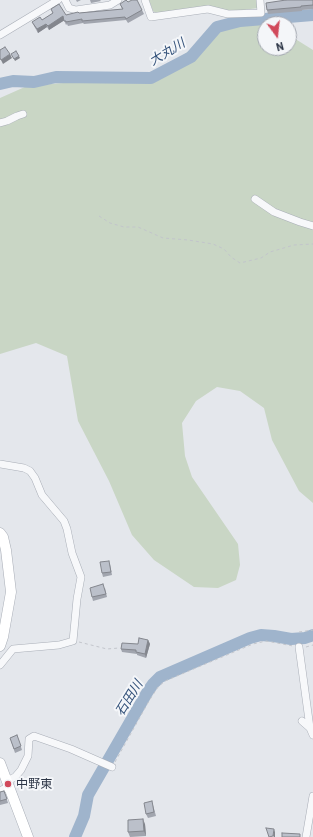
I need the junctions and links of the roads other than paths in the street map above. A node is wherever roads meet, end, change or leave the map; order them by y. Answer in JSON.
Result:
{"nodes":[{"id":1,"x":58,"y":0,"type":"edge"},
{"id":2,"x":65,"y":0,"type":"edge"},
{"id":3,"x":118,"y":0,"type":"edge"},
{"id":4,"x":145,"y":0,"type":"edge"},
{"id":5,"x":260,"y":0,"type":"edge"},
{"id":6,"x":108,"y":3,"type":"edge"},
{"id":7,"x":0,"y":35,"type":"edge"},
{"id":8,"x":24,"y":114,"type":"dead end"},
{"id":9,"x":0,"y":123,"type":"edge"},
{"id":10,"x":255,"y":199,"type":"dead end"},
{"id":11,"x":313,"y":226,"type":"edge"},
{"id":12,"x":0,"y":464,"type":"edge"},
{"id":13,"x":0,"y":532,"type":"edge"},
{"id":14,"x":0,"y":646,"type":"edge"},
{"id":15,"x":299,"y":647,"type":"road end"},
{"id":16,"x":0,"y":665,"type":"edge"},
{"id":17,"x":302,"y":721,"type":"dead end"},
{"id":18,"x":311,"y":732,"type":"edge"},
{"id":19,"x":0,"y":763,"type":"edge"},
{"id":20,"x":112,"y":767,"type":"road end"},
{"id":21,"x":8,"y":783,"type":"junction"},
{"id":22,"x":0,"y":791,"type":"edge"},
{"id":23,"x":313,"y":796,"type":"edge"},
{"id":24,"x":28,"y":837,"type":"edge"},
{"id":25,"x":306,"y":837,"type":"edge"}],
"edges":[{"from":1,"to":7,"type":"street"},
{"from":2,"to":6,"type":"street"},
{"from":3,"to":6,"type":"street"},
{"from":4,"to":5,"type":"street"},
{"from":8,"to":9,"type":"street"},
{"from":10,"to":11,"type":"street"},
{"from":12,"to":16,"type":"street"},
{"from":13,"to":14,"type":"main road"},
{"from":15,"to":18,"type":"street"},
{"from":17,"to":18,"type":"street"},
{"from":19,"to":21,"type":"main road"},
{"from":20,"to":21,"type":"street"},
{"from":21,"to":22,"type":"street"},
{"from":21,"to":24,"type":"main road"},
{"from":23,"to":25,"type":"street"}]}
